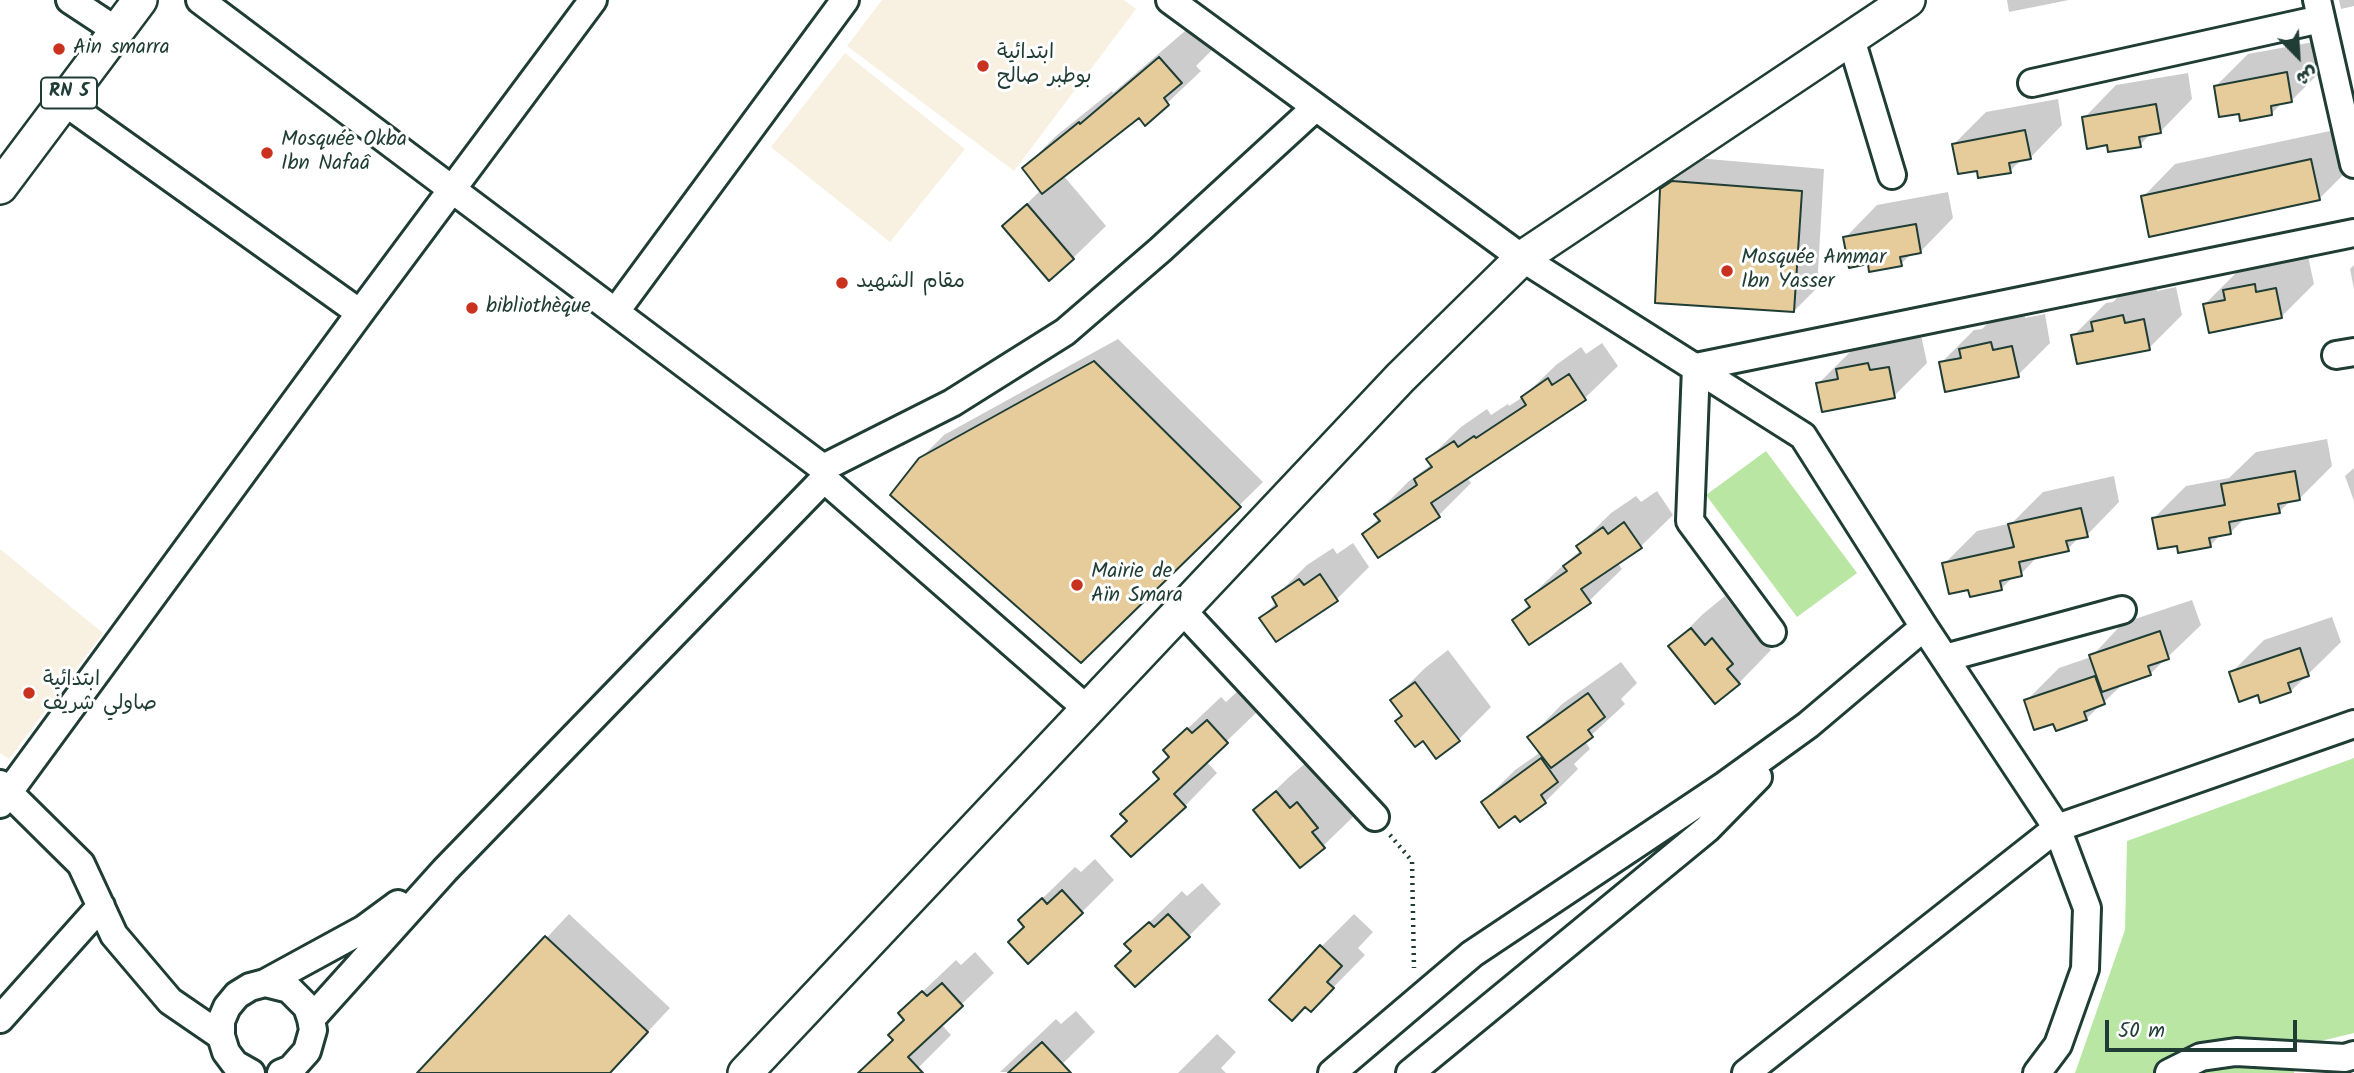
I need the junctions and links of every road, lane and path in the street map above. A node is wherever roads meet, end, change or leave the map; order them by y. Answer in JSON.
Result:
{"nodes":[{"id":1,"x":70,"y":0,"type":"edge"},
{"id":2,"x":140,"y":0,"type":"edge"},
{"id":3,"x":200,"y":0,"type":"edge"},
{"id":4,"x":593,"y":0,"type":"edge"},
{"id":5,"x":845,"y":0,"type":"edge"},
{"id":6,"x":1170,"y":0,"type":"edge"},
{"id":7,"x":1908,"y":0,"type":"edge"},
{"id":8,"x":2319,"y":9,"type":"edge"},
{"id":9,"x":117,"y":31,"type":"junction"},
{"id":10,"x":1851,"y":39,"type":"junction"},
{"id":11,"x":2032,"y":83,"type":"dead end"},
{"id":12,"x":63,"y":101,"type":"junction"},
{"id":13,"x":1316,"y":107,"type":"junction"},
{"id":14,"x":2354,"y":164,"type":"edge"},
{"id":15,"x":1892,"y":175,"type":"dead end"},
{"id":16,"x":0,"y":187,"type":"edge"},
{"id":17,"x":452,"y":189,"type":"junction"},
{"id":18,"x":2354,"y":233,"type":"edge"},
{"id":19,"x":1522,"y":258,"type":"junction"},
{"id":20,"x":615,"y":311,"type":"junction"},
{"id":21,"x":360,"y":313,"type":"junction"},
{"id":22,"x":1696,"y":367,"type":"junction"},
{"id":23,"x":824,"y":474,"type":"junction"},
{"id":24,"x":1182,"y":610,"type":"junction"},
{"id":25,"x":2122,"y":610,"type":"dead end"},
{"id":26,"x":1924,"y":627,"type":"junction"},
{"id":27,"x":1772,"y":632,"type":"dead end"},
{"id":28,"x":1945,"y":658,"type":"junction"},
{"id":29,"x":1087,"y":709,"type":"junction"},
{"id":30,"x":2354,"y":724,"type":"edge"},
{"id":31,"x":1808,"y":725,"type":"junction"},
{"id":32,"x":3,"y":794,"type":"edge"},
{"id":33,"x":1375,"y":817,"type":"joint"},
{"id":34,"x":2057,"y":828,"type":"junction"},
{"id":35,"x":444,"y":870,"type":"junction"},
{"id":36,"x":101,"y":906,"type":"junction"},
{"id":37,"x":265,"y":984,"type":"junction"},
{"id":38,"x":1415,"y":1002,"type":"junction"},
{"id":39,"x":0,"y":1019,"type":"edge"},
{"id":40,"x":311,"y":1019,"type":"junction"},
{"id":41,"x":221,"y":1036,"type":"junction"},
{"id":42,"x":2354,"y":1055,"type":"edge"},
{"id":43,"x":314,"y":1062,"type":"edge"},
{"id":44,"x":251,"y":1073,"type":"edge"},
{"id":45,"x":281,"y":1073,"type":"edge"},
{"id":46,"x":745,"y":1073,"type":"edge"},
{"id":47,"x":1332,"y":1073,"type":"edge"},
{"id":48,"x":1410,"y":1073,"type":"edge"},
{"id":49,"x":1746,"y":1073,"type":"edge"},
{"id":50,"x":2037,"y":1073,"type":"edge"},
{"id":51,"x":2169,"y":1073,"type":"edge"}],
"edges":[{"from":1,"to":9,"type":"street"},
{"from":2,"to":9,"type":"main road","number":"RN 5"},
{"from":3,"to":17,"type":"street"},
{"from":4,"to":17,"type":"street"},
{"from":5,"to":20,"type":"street"},
{"from":6,"to":13,"type":"street"},
{"from":7,"to":10,"type":"main road"},
{"from":8,"to":11,"type":"street"},
{"from":8,"to":14,"type":"street"},
{"from":9,"to":12,"type":"main road","number":"RN 5"},
{"from":10,"to":15,"type":"street"},
{"from":10,"to":19,"type":"main road"},
{"from":12,"to":16,"type":"main road","number":"RN 5"},
{"from":12,"to":21,"type":"street"},
{"from":13,"to":19,"type":"street"},
{"from":13,"to":23,"type":"street"},
{"from":17,"to":20,"type":"street"},
{"from":17,"to":21,"type":"street"},
{"from":18,"to":22,"type":"street"},
{"from":19,"to":22,"type":"street"},
{"from":19,"to":24,"type":"main road"},
{"from":20,"to":23,"type":"street"},
{"from":21,"to":32,"type":"street"},
{"from":22,"to":26,"type":"street"},
{"from":22,"to":27,"type":"street"},
{"from":23,"to":29,"type":"street"},
{"from":23,"to":35,"type":"street"},
{"from":24,"to":29,"type":"main road"},
{"from":24,"to":33,"type":"street"},
{"from":25,"to":28,"type":"street"},
{"from":26,"to":28,"type":"street"},
{"from":26,"to":31,"type":"street"},
{"from":28,"to":34,"type":"street"},
{"from":29,"to":46,"type":"main road"},
{"from":30,"to":34,"type":"street"},
{"from":31,"to":38,"type":"street"},
{"from":31,"to":48,"type":"street"},
{"from":32,"to":36,"type":"street"},
{"from":33,"to":38,"type":"path"},
{"from":34,"to":49,"type":"street"},
{"from":34,"to":50,"type":"street"},
{"from":35,"to":37,"type":"street"},
{"from":35,"to":40,"type":"street"},
{"from":36,"to":39,"type":"street"},
{"from":36,"to":41,"type":"street"},
{"from":37,"to":40,"type":"street"},
{"from":37,"to":41,"type":"street"},
{"from":38,"to":47,"type":"street"},
{"from":40,"to":43,"type":"street"},
{"from":41,"to":44,"type":"street"},
{"from":42,"to":51,"type":"street"},
{"from":43,"to":45,"type":"street"}]}
